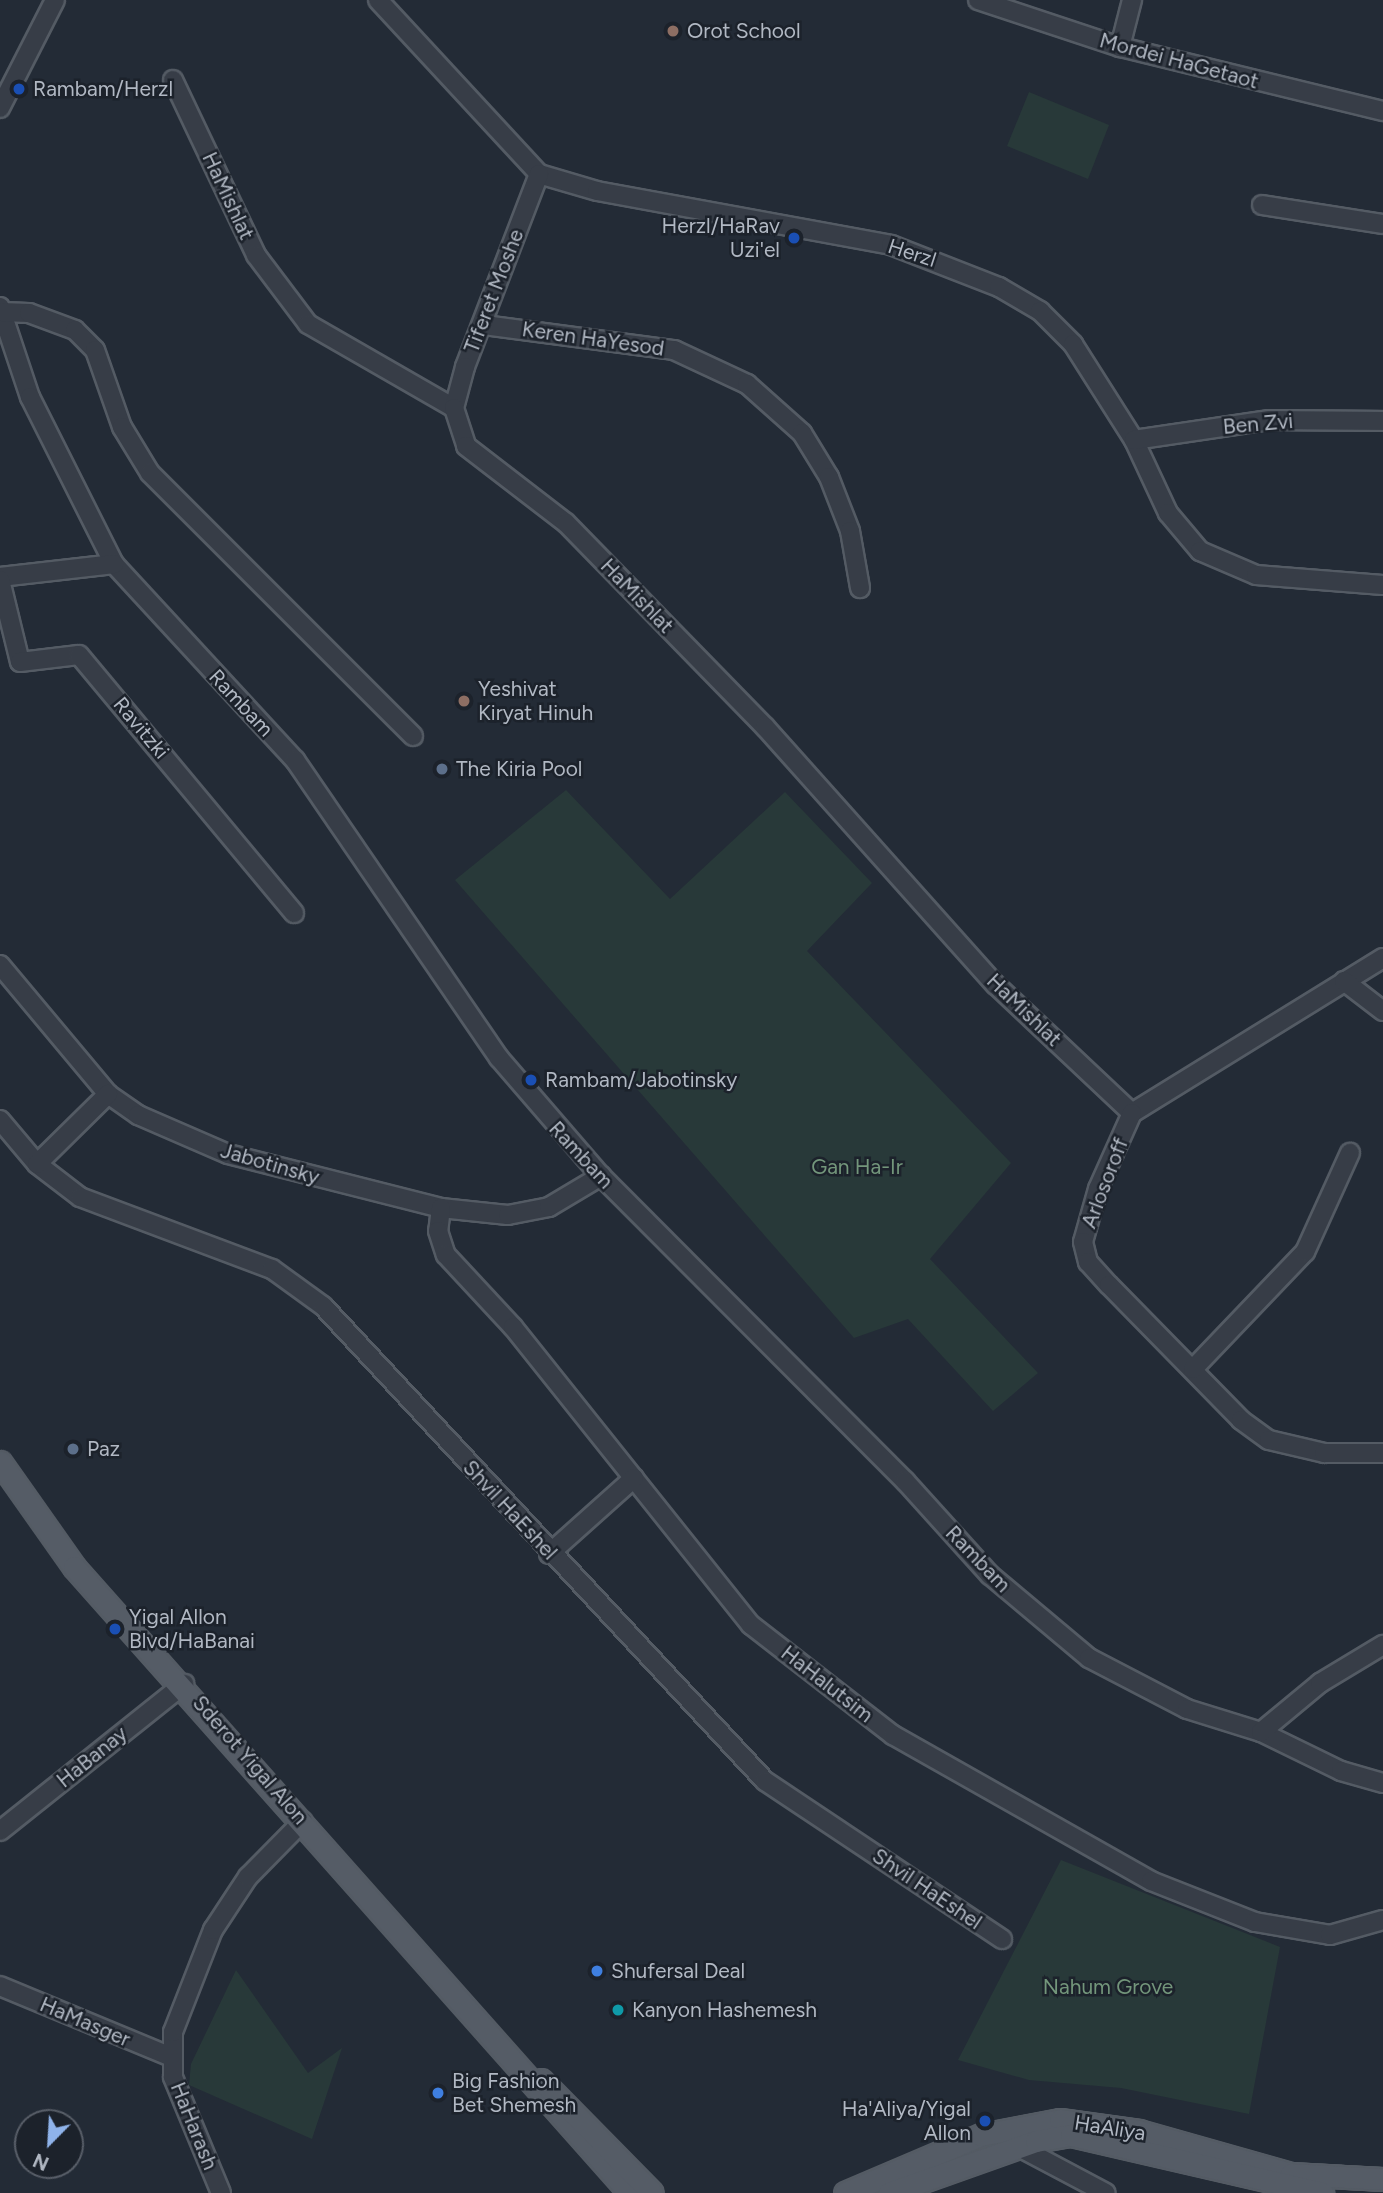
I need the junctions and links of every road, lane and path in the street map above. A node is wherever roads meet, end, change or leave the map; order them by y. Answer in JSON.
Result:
{"nodes":[{"id":1,"x":55,"y":0,"type":"edge"},
{"id":2,"x":377,"y":0,"type":"edge"},
{"id":3,"x":978,"y":0,"type":"edge"},
{"id":4,"x":1132,"y":0,"type":"edge"},
{"id":5,"x":1121,"y":47,"type":"junction"},
{"id":6,"x":173,"y":80,"type":"dead end"},
{"id":7,"x":0,"y":108,"type":"edge"},
{"id":8,"x":1383,"y":111,"type":"edge"},
{"id":9,"x":539,"y":174,"type":"junction"},
{"id":10,"x":1262,"y":205,"type":"dead end"},
{"id":11,"x":1383,"y":224,"type":"edge"},
{"id":12,"x":1,"y":310,"type":"edge"},
{"id":13,"x":484,"y":325,"type":"junction"},
{"id":14,"x":454,"y":408,"type":"junction"},
{"id":15,"x":1383,"y":421,"type":"edge"},
{"id":16,"x":1133,"y":440,"type":"junction"},
{"id":17,"x":114,"y":564,"type":"junction"},
{"id":18,"x":0,"y":578,"type":"edge"},
{"id":19,"x":1383,"y":585,"type":"edge"},
{"id":20,"x":860,"y":588,"type":"dead end"},
{"id":21,"x":413,"y":736,"type":"dead end"},
{"id":22,"x":294,"y":913,"type":"dead end"},
{"id":23,"x":1383,"y":958,"type":"edge"},
{"id":24,"x":0,"y":965,"type":"edge"},
{"id":25,"x":1344,"y":981,"type":"junction"},
{"id":26,"x":1383,"y":1011,"type":"edge"},
{"id":27,"x":108,"y":1094,"type":"junction"},
{"id":28,"x":1132,"y":1112,"type":"junction"},
{"id":29,"x":0,"y":1120,"type":"edge"},
{"id":30,"x":1350,"y":1153,"type":"dead end"},
{"id":31,"x":37,"y":1164,"type":"junction"},
{"id":32,"x":601,"y":1176,"type":"junction"},
{"id":33,"x":441,"y":1208,"type":"junction"},
{"id":34,"x":1193,"y":1369,"type":"junction"},
{"id":35,"x":1383,"y":1454,"type":"edge"},
{"id":36,"x":3,"y":1473,"type":"edge"},
{"id":37,"x":634,"y":1478,"type":"junction"},
{"id":38,"x":549,"y":1554,"type":"junction"},
{"id":39,"x":1383,"y":1645,"type":"edge"},
{"id":40,"x":184,"y":1684,"type":"junction"},
{"id":41,"x":1261,"y":1732,"type":"junction"},
{"id":42,"x":1383,"y":1783,"type":"edge"},
{"id":43,"x":303,"y":1821,"type":"junction"},
{"id":44,"x":0,"y":1831,"type":"edge"},
{"id":45,"x":1383,"y":1920,"type":"edge"},
{"id":46,"x":1002,"y":1939,"type":"dead end"},
{"id":47,"x":0,"y":1986,"type":"edge"},
{"id":48,"x":507,"y":2052,"type":"junction"},
{"id":49,"x":171,"y":2057,"type":"junction"},
{"id":50,"x":1064,"y":2136,"type":"junction"},
{"id":51,"x":1019,"y":2147,"type":"junction"},
{"id":52,"x":1066,"y":2173,"type":"junction"},
{"id":53,"x":1383,"y":2179,"type":"edge"},
{"id":54,"x":221,"y":2193,"type":"edge"},
{"id":55,"x":630,"y":2193,"type":"edge"},
{"id":56,"x":652,"y":2193,"type":"edge"},
{"id":57,"x":845,"y":2193,"type":"edge"},
{"id":58,"x":889,"y":2193,"type":"edge"},
{"id":59,"x":1106,"y":2193,"type":"edge"},
{"id":60,"x":1322,"y":2193,"type":"edge"}],
"edges":[{"from":1,"to":7,"type":"street"},
{"from":2,"to":9,"type":"street"},
{"from":3,"to":5,"type":"street","name":"Mordei HaGetaot"},
{"from":4,"to":5,"type":"street"},
{"from":5,"to":8,"type":"street","name":"Mordei HaGetaot"},
{"from":6,"to":14,"type":"street","name":"HaMishlat"},
{"from":9,"to":13,"type":"street","name":"Tiferet Moshe"},
{"from":9,"to":16,"type":"street","name":"Herzl"},
{"from":10,"to":11,"type":"street"},
{"from":12,"to":17,"type":"street","name":"Rambam"},
{"from":12,"to":21,"type":"street"},
{"from":13,"to":14,"type":"street","name":"Tiferet Moshe"},
{"from":13,"to":20,"type":"street","name":"Keren HaYesod"},
{"from":14,"to":28,"type":"street","name":"HaMishlat"},
{"from":15,"to":16,"type":"street","name":"Ben Zvi"},
{"from":16,"to":19,"type":"street","name":"Herzl"},
{"from":17,"to":18,"type":"street"},
{"from":17,"to":32,"type":"street","name":"Rambam"},
{"from":18,"to":22,"type":"street","name":"Ravitzki"},
{"from":23,"to":25,"type":"street","name":"Arlosoroff"},
{"from":24,"to":27,"type":"street","name":"Jabotinsky"},
{"from":25,"to":26,"type":"street"},
{"from":25,"to":28,"type":"street","name":"Arlosoroff"},
{"from":27,"to":31,"type":"street"},
{"from":27,"to":33,"type":"street","name":"Jabotinsky"},
{"from":28,"to":34,"type":"street","name":"Arlosoroff"},
{"from":29,"to":31,"type":"street","name":"Shvil HaEshel"},
{"from":30,"to":34,"type":"street"},
{"from":31,"to":38,"type":"street","name":"Shvil HaEshel"},
{"from":32,"to":33,"type":"street","name":"Jabotinsky"},
{"from":32,"to":41,"type":"street","name":"Rambam"},
{"from":33,"to":37,"type":"street","name":"HaHalutsim"},
{"from":34,"to":35,"type":"street","name":"Arlosoroff"},
{"from":36,"to":40,"type":"main road","name":"Sderot Yigal Alon"},
{"from":37,"to":38,"type":"street"},
{"from":37,"to":45,"type":"street","name":"HaHalutsim"},
{"from":38,"to":46,"type":"street","name":"Shvil HaEshel"},
{"from":39,"to":41,"type":"street"},
{"from":40,"to":43,"type":"main road","name":"Sderot Yigal Alon"},
{"from":40,"to":44,"type":"street","name":"HaBanay"},
{"from":41,"to":42,"type":"street","name":"Rambam"},
{"from":43,"to":48,"type":"main road","name":"Sderot Yigal Alon"},
{"from":43,"to":49,"type":"street"},
{"from":47,"to":49,"type":"street","name":"HaMasger"},
{"from":48,"to":55,"type":"main road","name":"Sderot Yigal Alon"},
{"from":48,"to":56,"type":"main road","name":"Sderot Yigal Alon"},
{"from":49,"to":54,"type":"street","name":"HaHarash"},
{"from":50,"to":51,"type":"main road","name":"HaAliya"},
{"from":50,"to":52,"type":"street"},
{"from":50,"to":60,"type":"main road","name":"HaAliya"},
{"from":51,"to":52,"type":"street"},
{"from":51,"to":58,"type":"main road","name":"HaAliya"},
{"from":52,"to":59,"type":"street"},
{"from":53,"to":57,"type":"main road","name":"HaAliya"}]}
